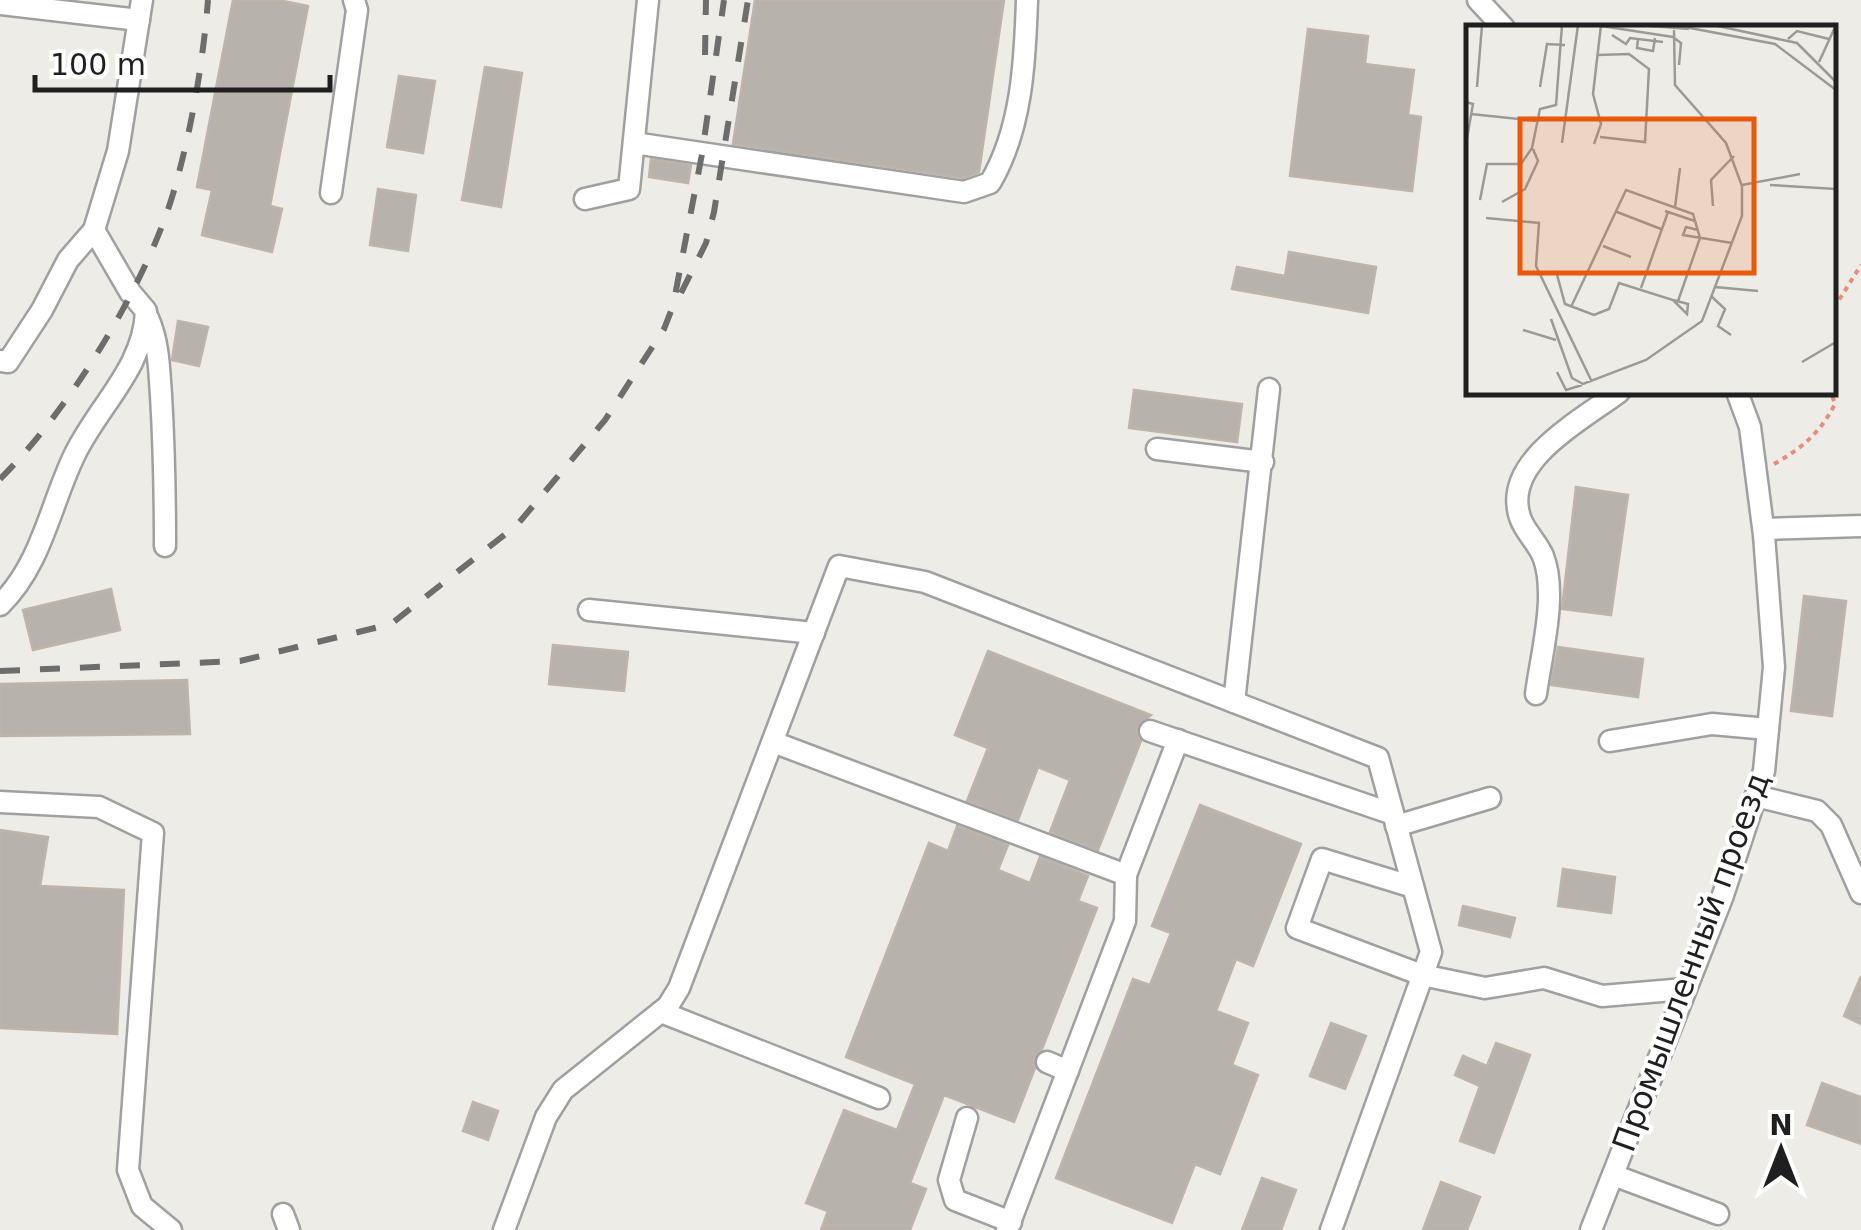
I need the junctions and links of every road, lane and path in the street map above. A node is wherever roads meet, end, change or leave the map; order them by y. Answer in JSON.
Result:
{"nodes":[{"id":1,"x":354,"y":0,"type":"edge"},
{"id":2,"x":648,"y":0,"type":"edge"},
{"id":3,"x":1027,"y":0,"type":"edge"},
{"id":4,"x":1478,"y":0,"type":"edge"},
{"id":5,"x":0,"y":4,"type":"edge"},
{"id":6,"x":140,"y":10,"type":"edge"},
{"id":7,"x":1501,"y":25,"type":"edge"},
{"id":8,"x":634,"y":143,"type":"junction"},
{"id":9,"x":331,"y":193,"type":"dead end"},
{"id":10,"x":585,"y":199,"type":"dead end"},
{"id":11,"x":94,"y":230,"type":"junction"},
{"id":12,"x":1861,"y":265,"type":"edge"},
{"id":13,"x":1836,"y":305,"type":"edge"},
{"id":14,"x":146,"y":311,"type":"junction"},
{"id":15,"x":0,"y":362,"type":"edge"},
{"id":16,"x":1269,"y":388,"type":"dead end"},
{"id":17,"x":1614,"y":395,"type":"edge"},
{"id":18,"x":1738,"y":395,"type":"edge"},
{"id":19,"x":1831,"y":395,"type":"edge"},
{"id":20,"x":1157,"y":449,"type":"dead end"},
{"id":21,"x":1263,"y":462,"type":"junction"},
{"id":22,"x":1756,"y":474,"type":"junction"},
{"id":23,"x":1861,"y":526,"type":"edge"},
{"id":24,"x":1764,"y":529,"type":"junction"},
{"id":25,"x":165,"y":546,"type":"dead end"},
{"id":26,"x":0,"y":606,"type":"edge"},
{"id":27,"x":589,"y":610,"type":"dead end"},
{"id":28,"x":814,"y":633,"type":"junction"},
{"id":29,"x":1536,"y":694,"type":"dead end"},
{"id":30,"x":1234,"y":702,"type":"junction"},
{"id":31,"x":1768,"y":729,"type":"junction"},
{"id":32,"x":1150,"y":731,"type":"dead end"},
{"id":33,"x":1178,"y":740,"type":"junction"},
{"id":34,"x":772,"y":742,"type":"junction"},
{"id":35,"x":1610,"y":742,"type":"dead end"},
{"id":36,"x":1756,"y":796,"type":"junction"},
{"id":37,"x":1490,"y":798,"type":"dead end"},
{"id":38,"x":0,"y":802,"type":"edge"},
{"id":39,"x":1394,"y":820,"type":"junction"},
{"id":40,"x":1126,"y":875,"type":"junction"},
{"id":41,"x":1413,"y":888,"type":"junction"},
{"id":42,"x":1861,"y":894,"type":"edge"},
{"id":43,"x":1422,"y":975,"type":"junction"},
{"id":44,"x":1685,"y":989,"type":"junction"},
{"id":45,"x":660,"y":1012,"type":"junction"},
{"id":46,"x":1047,"y":1062,"type":"dead end"},
{"id":47,"x":1068,"y":1071,"type":"junction"},
{"id":48,"x":879,"y":1098,"type":"dead end"},
{"id":49,"x":967,"y":1118,"type":"dead end"},
{"id":50,"x":1613,"y":1174,"type":"junction"},
{"id":51,"x":1718,"y":1214,"type":"dead end"},
{"id":52,"x":1009,"y":1226,"type":"edge"},
{"id":53,"x":170,"y":1230,"type":"edge"},
{"id":54,"x":504,"y":1230,"type":"edge"},
{"id":55,"x":1331,"y":1230,"type":"edge"},
{"id":56,"x":1591,"y":1230,"type":"edge"}],
"edges":[{"from":1,"to":9,"type":"street"},
{"from":2,"to":8,"type":"street"},
{"from":3,"to":8,"type":"street"},
{"from":4,"to":7,"type":"street"},
{"from":5,"to":6,"type":"street"},
{"from":6,"to":11,"type":"street"},
{"from":8,"to":10,"type":"street"},
{"from":11,"to":14,"type":"street"},
{"from":11,"to":15,"type":"street"},
{"from":12,"to":13,"type":"path"},
{"from":14,"to":25,"type":"street"},
{"from":14,"to":26,"type":"street"},
{"from":16,"to":21,"type":"street"},
{"from":17,"to":29,"type":"street"},
{"from":18,"to":22,"type":"street","name":"Промышленный проезд"},
{"from":19,"to":22,"type":"path"},
{"from":20,"to":21,"type":"street"},
{"from":21,"to":30,"type":"street"},
{"from":22,"to":24,"type":"street","name":"Промышленный проезд"},
{"from":23,"to":24,"type":"street"},
{"from":24,"to":31,"type":"street","name":"Промышленный проезд"},
{"from":27,"to":28,"type":"street"},
{"from":28,"to":30,"type":"street"},
{"from":28,"to":34,"type":"street"},
{"from":30,"to":39,"type":"street"},
{"from":31,"to":35,"type":"street"},
{"from":31,"to":36,"type":"street","name":"Промышленный проезд"},
{"from":32,"to":33,"type":"street"},
{"from":33,"to":39,"type":"street"},
{"from":33,"to":40,"type":"street"},
{"from":34,"to":40,"type":"street"},
{"from":34,"to":45,"type":"street"},
{"from":36,"to":42,"type":"street"},
{"from":36,"to":44,"type":"street","name":"Промышленный проезд"},
{"from":37,"to":39,"type":"street"},
{"from":38,"to":53,"type":"street"},
{"from":39,"to":41,"type":"street"},
{"from":40,"to":47,"type":"street"},
{"from":41,"to":43,"type":"street"},
{"from":41,"to":43,"type":"street"},
{"from":43,"to":44,"type":"street"},
{"from":43,"to":55,"type":"street"},
{"from":44,"to":50,"type":"street","name":"Промышленный проезд"},
{"from":45,"to":48,"type":"street"},
{"from":45,"to":54,"type":"street"},
{"from":46,"to":47,"type":"street"},
{"from":47,"to":52,"type":"street"},
{"from":49,"to":52,"type":"street"},
{"from":50,"to":51,"type":"street"},
{"from":50,"to":56,"type":"street","name":"Промышленный проезд"}]}
